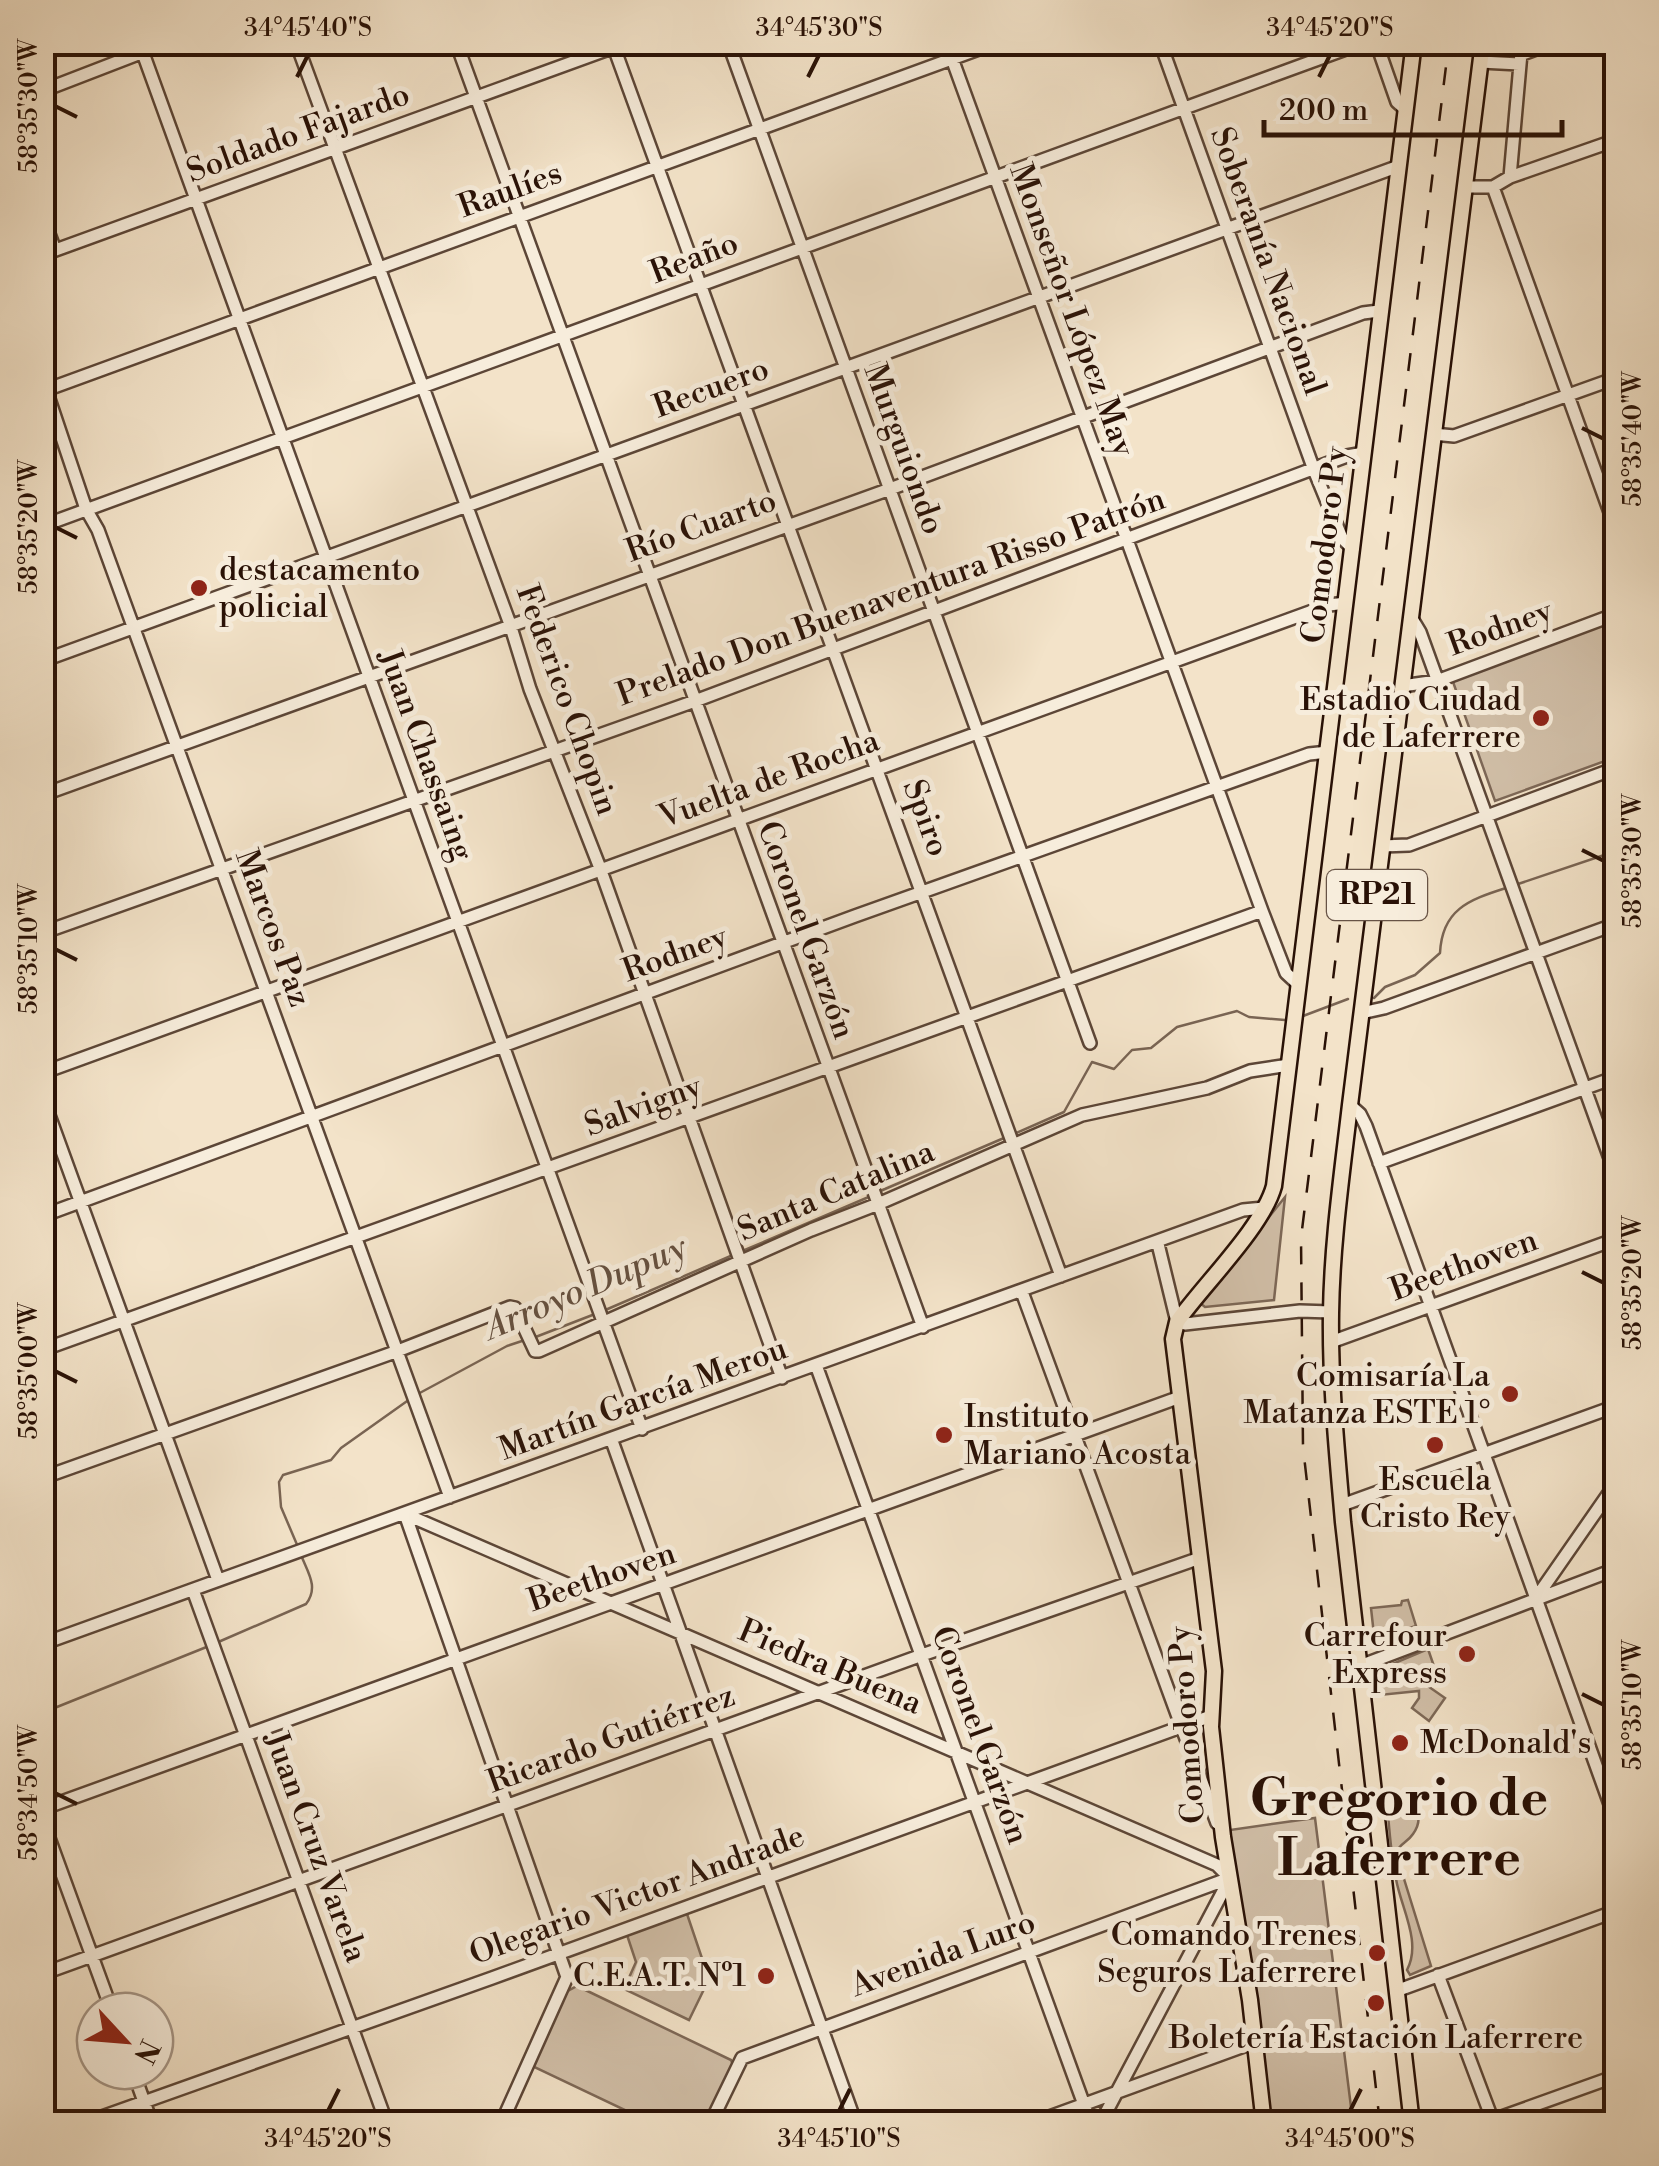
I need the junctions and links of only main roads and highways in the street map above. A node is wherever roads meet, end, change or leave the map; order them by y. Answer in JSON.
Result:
{"nodes":[{"id":1,"x":1414,"y":42,"type":"edge"},
{"id":2,"x":1484,"y":42,"type":"edge"},
{"id":3,"x":1264,"y":2124,"type":"edge"},
{"id":4,"x":1412,"y":2124,"type":"edge"}],
"edges":[{"from":1,"to":3,"type":"main road","name":"Comodoro Py"},
{"from":2,"to":4,"type":"main road","number":"RP21"}]}
